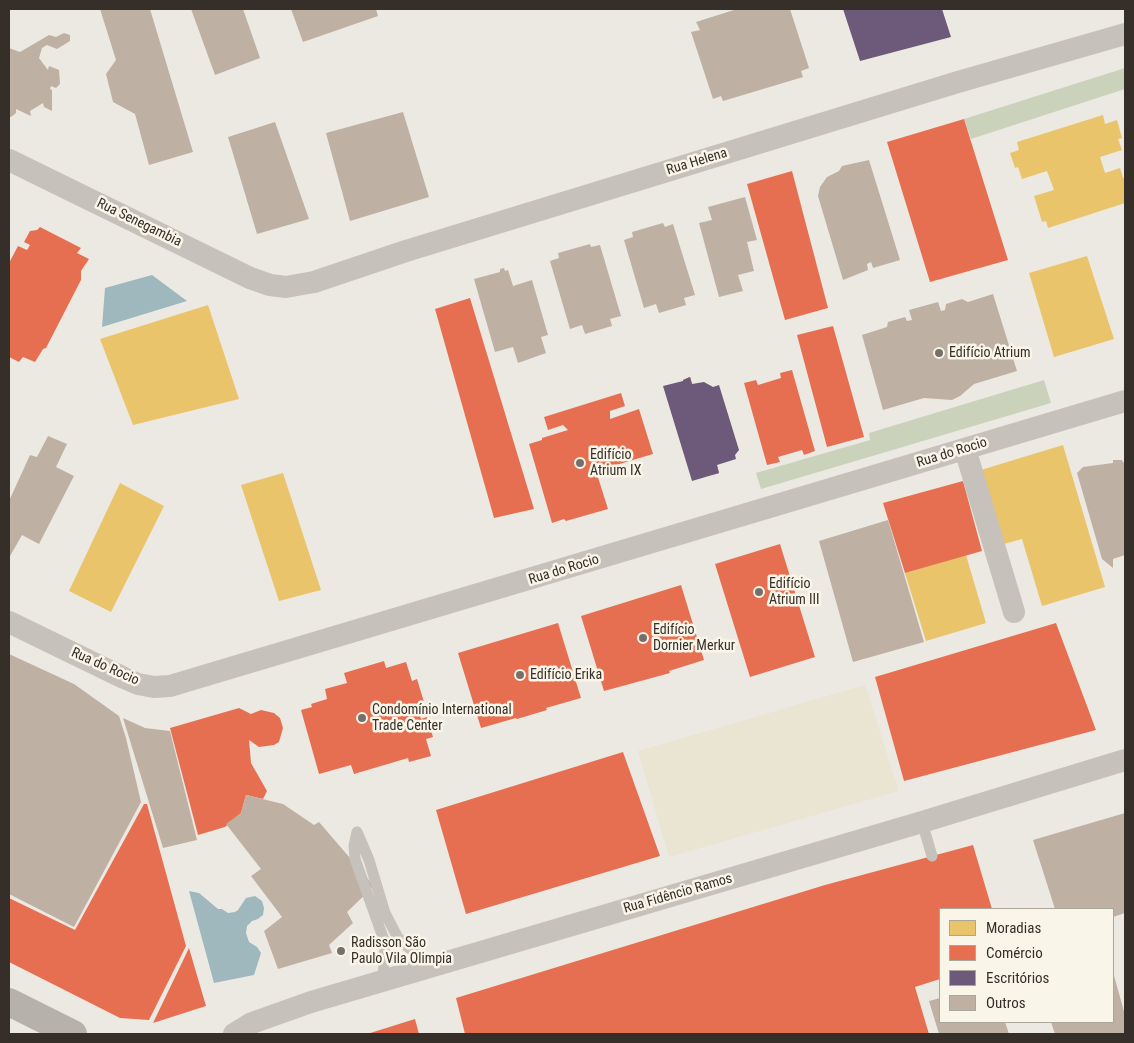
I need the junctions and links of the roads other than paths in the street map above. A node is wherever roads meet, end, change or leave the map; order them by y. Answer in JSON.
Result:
{"nodes":[{"id":1,"x":1125,"y":34,"type":"edge"},
{"id":2,"x":9,"y":160,"type":"edge"},
{"id":3,"x":270,"y":285,"type":"joint"},
{"id":4,"x":1125,"y":401,"type":"edge"},
{"id":5,"x":965,"y":449,"type":"junction"},
{"id":6,"x":1014,"y":612,"type":"dead end"},
{"id":7,"x":9,"y":622,"type":"edge"},
{"id":8,"x":1125,"y":760,"type":"edge"},
{"id":9,"x":922,"y":822,"type":"junction"},
{"id":10,"x":932,"y":856,"type":"dead end"},
{"id":11,"x":432,"y":967,"type":"junction"},
{"id":12,"x":383,"y":981,"type":"junction"},
{"id":13,"x":9,"y":1002,"type":"edge"},
{"id":14,"x":73,"y":1034,"type":"edge"},
{"id":15,"x":234,"y":1034,"type":"edge"}],
"edges":[{"from":1,"to":3,"type":"street","name":"Rua Helena"},
{"from":2,"to":3,"type":"street","name":"Rua Senegambia"},
{"from":4,"to":5,"type":"street","name":"Rua do Rocio"},
{"from":5,"to":6,"type":"street"},
{"from":5,"to":7,"type":"street","name":"Rua do Rocio"},
{"from":8,"to":9,"type":"street","name":"Rua Fidêncio Ramos"},
{"from":9,"to":10,"type":"lane"},
{"from":9,"to":11,"type":"street","name":"Rua Fidêncio Ramos"},
{"from":11,"to":12,"type":"street","name":"Rua Fidêncio Ramos"},
{"from":11,"to":12,"type":"lane"},
{"from":12,"to":15,"type":"street","name":"Rua Fidêncio Ramos"},
{"from":13,"to":14,"type":"street"}]}
